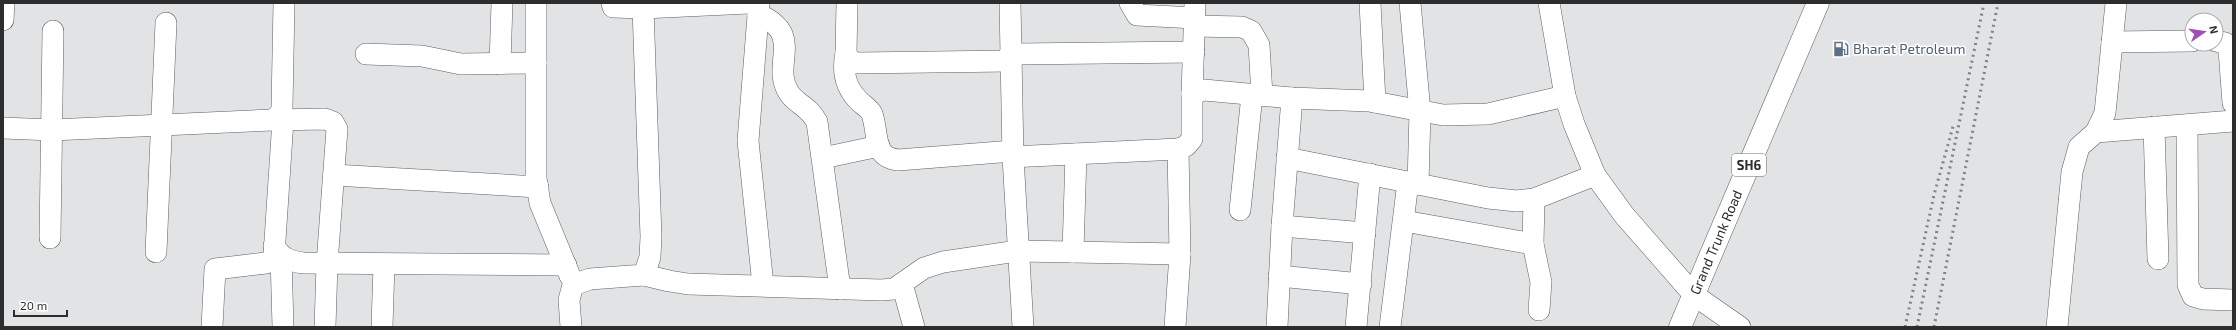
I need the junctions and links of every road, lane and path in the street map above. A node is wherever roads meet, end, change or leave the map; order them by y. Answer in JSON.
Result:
{"nodes":[{"id":1,"x":4,"y":3,"type":"edge"},
{"id":2,"x":284,"y":3,"type":"edge"},
{"id":3,"x":502,"y":3,"type":"edge"},
{"id":4,"x":536,"y":3,"type":"edge"},
{"id":5,"x":612,"y":3,"type":"edge"},
{"id":6,"x":847,"y":3,"type":"edge"},
{"id":7,"x":1010,"y":3,"type":"edge"},
{"id":8,"x":1130,"y":3,"type":"edge"},
{"id":9,"x":1370,"y":3,"type":"edge"},
{"id":10,"x":1410,"y":3,"type":"edge"},
{"id":11,"x":1549,"y":3,"type":"edge"},
{"id":12,"x":1818,"y":3,"type":"edge"},
{"id":13,"x":2116,"y":3,"type":"edge"},
{"id":14,"x":755,"y":7,"type":"edge"},
{"id":15,"x":643,"y":8,"type":"junction"},
{"id":16,"x":1195,"y":16,"type":"edge"},
{"id":17,"x":3,"y":20,"type":"edge"},
{"id":18,"x":166,"y":23,"type":"dead end"},
{"id":19,"x":53,"y":31,"type":"dead end"},
{"id":20,"x":2184,"y":41,"type":"edge"},
{"id":21,"x":2112,"y":42,"type":"junction"},
{"id":22,"x":2224,"y":43,"type":"edge"},
{"id":23,"x":1194,"y":52,"type":"junction"},
{"id":24,"x":846,"y":53,"type":"junction"},
{"id":25,"x":366,"y":54,"type":"dead end"},
{"id":26,"x":1010,"y":58,"type":"junction"},
{"id":27,"x":536,"y":63,"type":"junction"},
{"id":28,"x":500,"y":64,"type":"junction"},
{"id":29,"x":1192,"y":94,"type":"junction"},
{"id":30,"x":1257,"y":95,"type":"junction"},
{"id":31,"x":1565,"y":96,"type":"junction"},
{"id":32,"x":1292,"y":98,"type":"junction"},
{"id":33,"x":1375,"y":102,"type":"junction"},
{"id":34,"x":2233,"y":103,"type":"edge"},
{"id":35,"x":1420,"y":112,"type":"junction"},
{"id":36,"x":278,"y":120,"type":"junction"},
{"id":37,"x":2233,"y":121,"type":"edge"},
{"id":38,"x":160,"y":125,"type":"junction"},
{"id":39,"x":2187,"y":125,"type":"junction"},
{"id":40,"x":2154,"y":127,"type":"junction"},
{"id":41,"x":3,"y":128,"type":"edge"},
{"id":42,"x":52,"y":130,"type":"junction"},
{"id":43,"x":2096,"y":132,"type":"junction"},
{"id":44,"x":879,"y":146,"type":"junction"},
{"id":45,"x":1178,"y":149,"type":"junction"},
{"id":46,"x":1013,"y":154,"type":"junction"},
{"id":47,"x":1076,"y":154,"type":"junction"},
{"id":48,"x":823,"y":158,"type":"junction"},
{"id":49,"x":1287,"y":158,"type":"junction"},
{"id":50,"x":1370,"y":174,"type":"junction"},
{"id":51,"x":334,"y":175,"type":"junction"},
{"id":52,"x":1595,"y":176,"type":"junction"},
{"id":53,"x":1413,"y":183,"type":"junction"},
{"id":54,"x":538,"y":187,"type":"junction"},
{"id":55,"x":1534,"y":199,"type":"junction"},
{"id":56,"x":1240,"y":210,"type":"dead end"},
{"id":57,"x":1404,"y":220,"type":"junction"},
{"id":58,"x":1282,"y":226,"type":"junction"},
{"id":59,"x":1365,"y":233,"type":"junction"},
{"id":60,"x":50,"y":238,"type":"dead end"},
{"id":61,"x":1533,"y":244,"type":"junction"},
{"id":62,"x":278,"y":251,"type":"junction"},
{"id":63,"x":1018,"y":251,"type":"junction"},
{"id":64,"x":156,"y":252,"type":"dead end"},
{"id":65,"x":1073,"y":252,"type":"junction"},
{"id":66,"x":1180,"y":254,"type":"junction"},
{"id":67,"x":2158,"y":259,"type":"dead end"},
{"id":68,"x":326,"y":264,"type":"junction"},
{"id":69,"x":384,"y":264,"type":"junction"},
{"id":70,"x":566,"y":265,"type":"junction"},
{"id":71,"x":644,"y":275,"type":"junction"},
{"id":72,"x":1279,"y":276,"type":"junction"},
{"id":73,"x":902,"y":284,"type":"junction"},
{"id":74,"x":1361,"y":284,"type":"junction"},
{"id":75,"x":573,"y":285,"type":"junction"},
{"id":76,"x":763,"y":285,"type":"junction"},
{"id":77,"x":840,"y":289,"type":"junction"},
{"id":78,"x":1694,"y":296,"type":"junction"},
{"id":79,"x":2233,"y":300,"type":"edge"},
{"id":80,"x":1539,"y":310,"type":"dead end"},
{"id":81,"x":212,"y":327,"type":"edge"},
{"id":82,"x":283,"y":327,"type":"edge"},
{"id":83,"x":325,"y":327,"type":"edge"},
{"id":84,"x":382,"y":327,"type":"edge"},
{"id":85,"x":570,"y":327,"type":"edge"},
{"id":86,"x":914,"y":327,"type":"edge"},
{"id":87,"x":1023,"y":327,"type":"edge"},
{"id":88,"x":1175,"y":327,"type":"edge"},
{"id":89,"x":1277,"y":327,"type":"edge"},
{"id":90,"x":1356,"y":327,"type":"edge"},
{"id":91,"x":1390,"y":327,"type":"edge"},
{"id":92,"x":1680,"y":327,"type":"edge"},
{"id":93,"x":1740,"y":327,"type":"edge"},
{"id":94,"x":2057,"y":327,"type":"edge"}],
"edges":[{"from":1,"to":17,"type":"street"},
{"from":2,"to":36,"type":"street"},
{"from":3,"to":28,"type":"street"},
{"from":4,"to":27,"type":"street"},
{"from":5,"to":15,"type":"street"},
{"from":6,"to":24,"type":"street"},
{"from":7,"to":26,"type":"street"},
{"from":8,"to":16,"type":"street"},
{"from":9,"to":33,"type":"street"},
{"from":10,"to":35,"type":"street"},
{"from":11,"to":31,"type":"street"},
{"from":12,"to":78,"type":"main road","name":"Grand Trunk Road","number":"SH6"},
{"from":13,"to":21,"type":"street"},
{"from":14,"to":15,"type":"street"},
{"from":14,"to":48,"type":"street"},
{"from":14,"to":76,"type":"street"},
{"from":15,"to":71,"type":"street"},
{"from":16,"to":23,"type":"street"},
{"from":16,"to":30,"type":"street"},
{"from":18,"to":38,"type":"street"},
{"from":19,"to":42,"type":"street"},
{"from":20,"to":21,"type":"street"},
{"from":21,"to":43,"type":"street"},
{"from":22,"to":34,"type":"street"},
{"from":23,"to":26,"type":"street"},
{"from":23,"to":29,"type":"street"},
{"from":24,"to":26,"type":"street"},
{"from":24,"to":44,"type":"street"},
{"from":25,"to":28,"type":"street"},
{"from":26,"to":46,"type":"street"},
{"from":27,"to":28,"type":"street"},
{"from":27,"to":54,"type":"street"},
{"from":29,"to":30,"type":"street"},
{"from":29,"to":45,"type":"street"},
{"from":30,"to":32,"type":"street"},
{"from":30,"to":56,"type":"street"},
{"from":31,"to":35,"type":"street"},
{"from":31,"to":52,"type":"street"},
{"from":32,"to":33,"type":"street"},
{"from":32,"to":49,"type":"street"},
{"from":33,"to":35,"type":"street"},
{"from":35,"to":53,"type":"street"},
{"from":36,"to":38,"type":"street"},
{"from":36,"to":51,"type":"street"},
{"from":36,"to":62,"type":"street"},
{"from":37,"to":39,"type":"street"},
{"from":38,"to":42,"type":"street"},
{"from":38,"to":64,"type":"street"},
{"from":39,"to":40,"type":"street"},
{"from":39,"to":79,"type":"street"},
{"from":40,"to":43,"type":"street"},
{"from":40,"to":67,"type":"street"},
{"from":41,"to":42,"type":"street"},
{"from":42,"to":60,"type":"street"},
{"from":43,"to":94,"type":"street"},
{"from":44,"to":46,"type":"street"},
{"from":44,"to":48,"type":"street"},
{"from":45,"to":47,"type":"street"},
{"from":45,"to":66,"type":"street"},
{"from":46,"to":47,"type":"street"},
{"from":46,"to":63,"type":"street"},
{"from":47,"to":65,"type":"street"},
{"from":48,"to":77,"type":"street"},
{"from":49,"to":50,"type":"street"},
{"from":49,"to":58,"type":"street"},
{"from":50,"to":53,"type":"street"},
{"from":50,"to":59,"type":"street"},
{"from":51,"to":54,"type":"street"},
{"from":51,"to":68,"type":"street"},
{"from":52,"to":55,"type":"street"},
{"from":52,"to":78,"type":"street"},
{"from":53,"to":55,"type":"street"},
{"from":53,"to":57,"type":"street"},
{"from":54,"to":70,"type":"street"},
{"from":55,"to":61,"type":"street"},
{"from":57,"to":61,"type":"street"},
{"from":57,"to":91,"type":"street"},
{"from":58,"to":59,"type":"street"},
{"from":58,"to":72,"type":"street"},
{"from":59,"to":74,"type":"street"},
{"from":61,"to":80,"type":"street"},
{"from":62,"to":68,"type":"street"},
{"from":62,"to":81,"type":"street"},
{"from":62,"to":82,"type":"street"},
{"from":63,"to":65,"type":"street"},
{"from":63,"to":73,"type":"street"},
{"from":63,"to":87,"type":"street"},
{"from":65,"to":66,"type":"street"},
{"from":66,"to":88,"type":"street"},
{"from":68,"to":69,"type":"street"},
{"from":68,"to":83,"type":"street"},
{"from":69,"to":70,"type":"street"},
{"from":69,"to":84,"type":"street"},
{"from":70,"to":75,"type":"street"},
{"from":71,"to":75,"type":"street"},
{"from":71,"to":76,"type":"street"},
{"from":72,"to":74,"type":"street"},
{"from":72,"to":89,"type":"street"},
{"from":73,"to":77,"type":"street"},
{"from":73,"to":86,"type":"street"},
{"from":74,"to":90,"type":"street"},
{"from":75,"to":85,"type":"street"},
{"from":76,"to":77,"type":"street"},
{"from":78,"to":92,"type":"main road","name":"Grand Trunk Road","number":"SH6"},
{"from":78,"to":93,"type":"street"}]}
